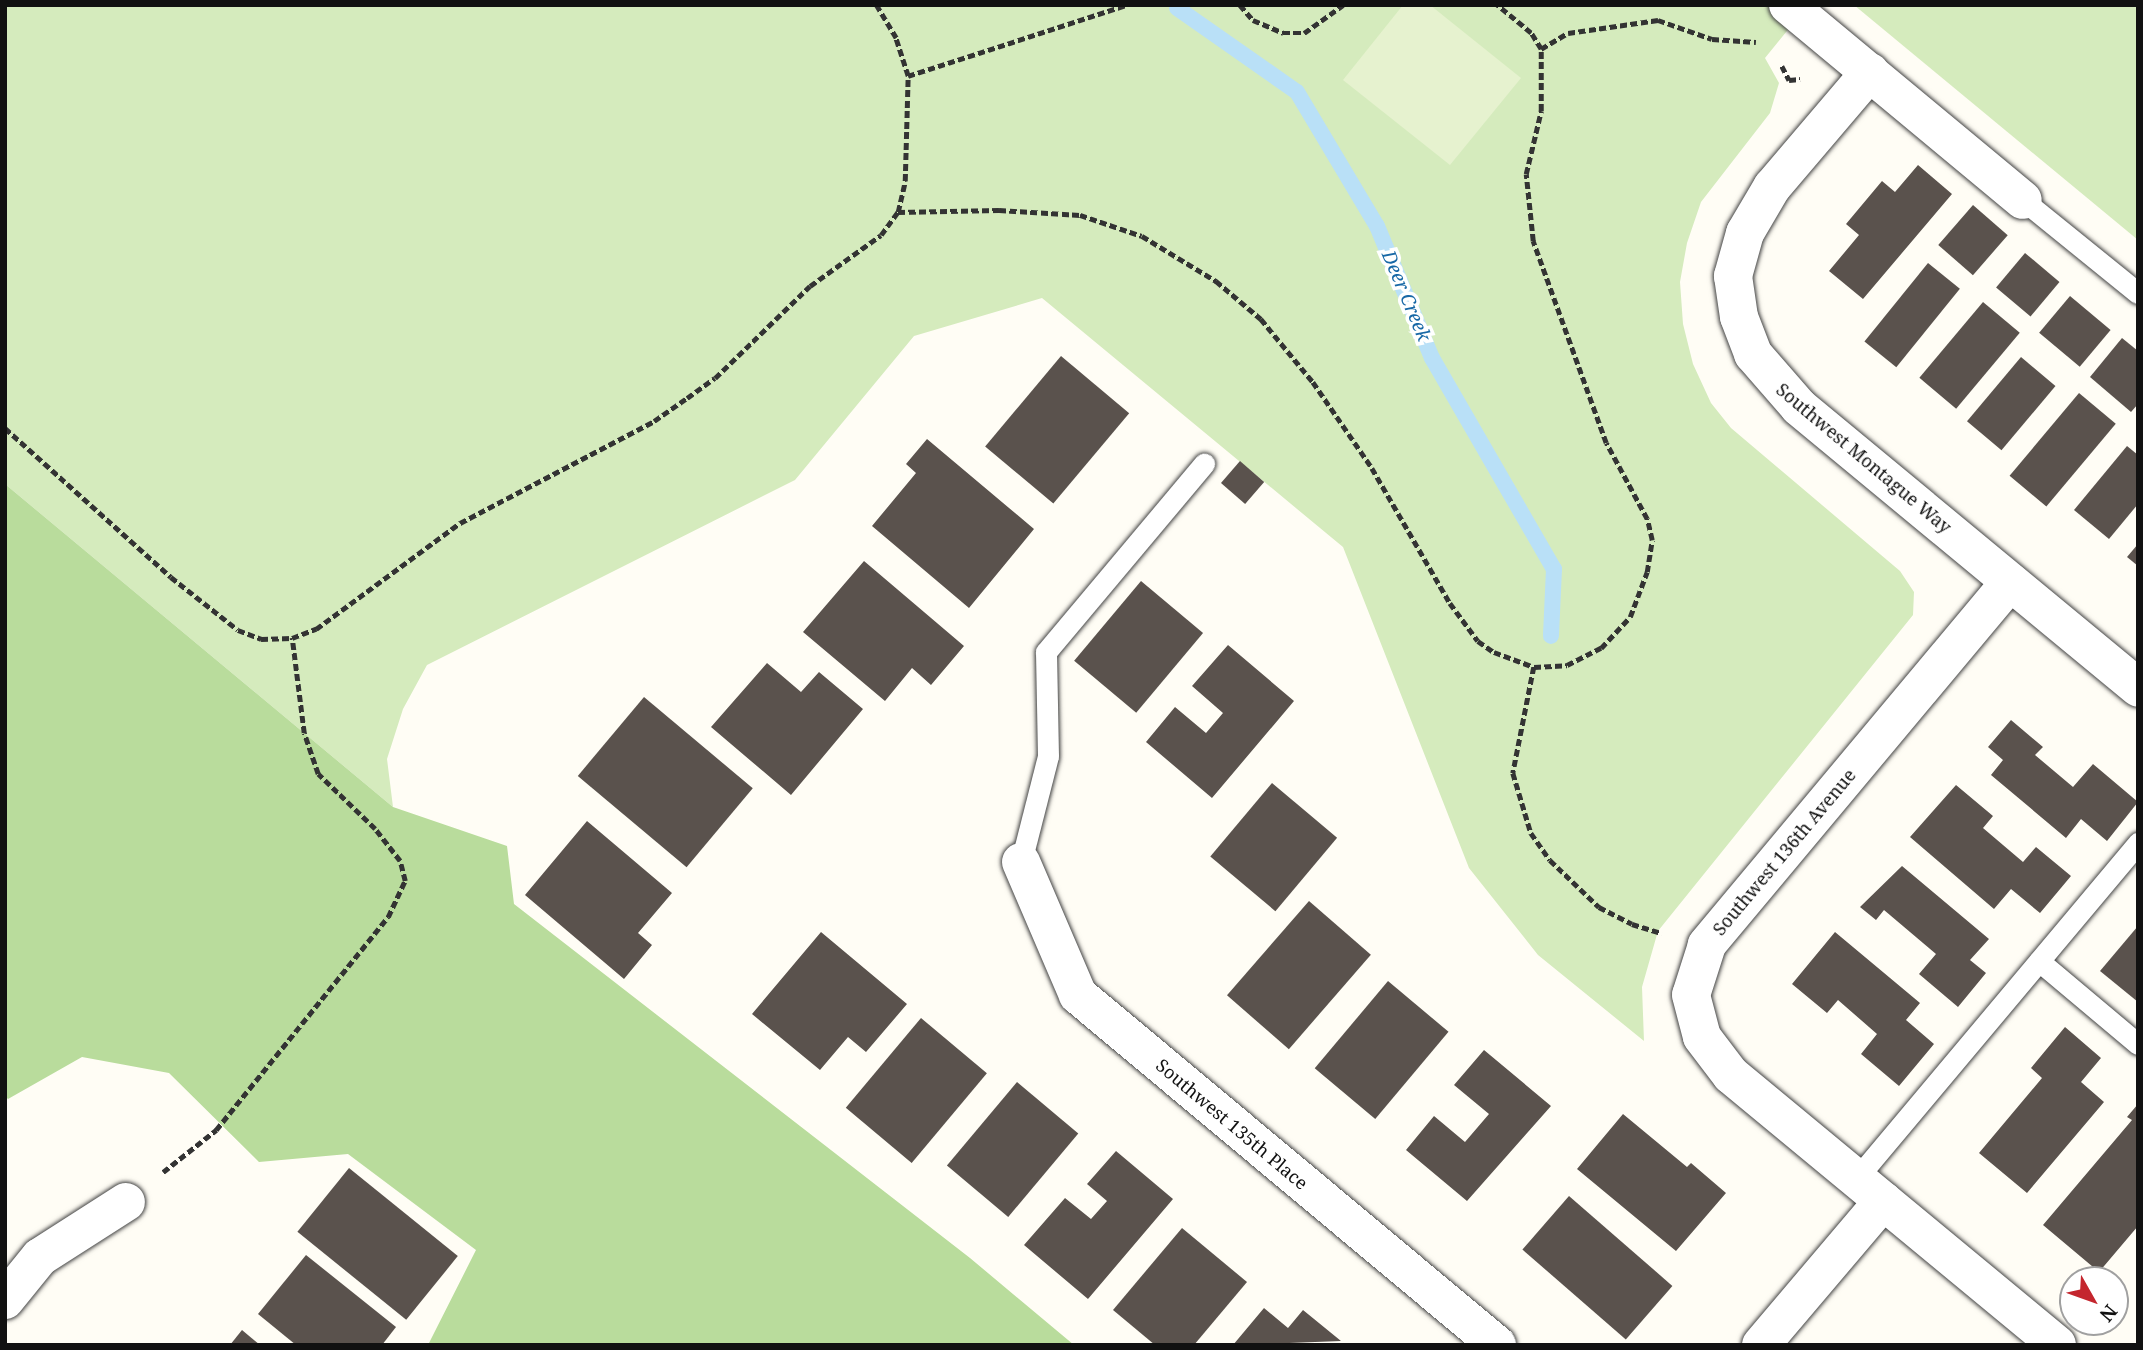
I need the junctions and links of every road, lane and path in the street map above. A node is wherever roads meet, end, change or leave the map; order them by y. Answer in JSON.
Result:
{"nodes":[{"id":1,"x":876,"y":5,"type":"edge"},
{"id":2,"x":1126,"y":5,"type":"edge"},
{"id":3,"x":1240,"y":5,"type":"edge"},
{"id":4,"x":1343,"y":5,"type":"edge"},
{"id":5,"x":1497,"y":5,"type":"edge"},
{"id":6,"x":1788,"y":5,"type":"edge"},
{"id":7,"x":1763,"y":45,"type":"dead end"},
{"id":8,"x":1541,"y":49,"type":"junction"},
{"id":9,"x":1778,"y":57,"type":"dead end"},
{"id":10,"x":1870,"y":72,"type":"junction"},
{"id":11,"x":908,"y":76,"type":"junction"},
{"id":12,"x":2023,"y":200,"type":"joint"},
{"id":13,"x":898,"y":212,"type":"junction"},
{"id":14,"x":2138,"y":293,"type":"edge"},
{"id":15,"x":5,"y":428,"type":"edge"},
{"id":16,"x":1204,"y":464,"type":"dead end"},
{"id":17,"x":2010,"y":582,"type":"junction"},
{"id":18,"x":292,"y":638,"type":"junction"},
{"id":19,"x":1534,"y":667,"type":"junction"},
{"id":20,"x":2138,"y":687,"type":"edge"},
{"id":21,"x":2138,"y":843,"type":"edge"},
{"id":22,"x":1021,"y":862,"type":"joint"},
{"id":23,"x":1707,"y":945,"type":"junction"},
{"id":24,"x":2039,"y":961,"type":"junction"},
{"id":25,"x":2138,"y":1044,"type":"edge"},
{"id":26,"x":1870,"y":1190,"type":"junction"},
{"id":27,"x":126,"y":1202,"type":"joint"},
{"id":28,"x":5,"y":1300,"type":"edge"},
{"id":29,"x":1497,"y":1345,"type":"edge"},
{"id":30,"x":1761,"y":1345,"type":"edge"},
{"id":31,"x":2057,"y":1345,"type":"edge"}],
"edges":[{"from":1,"to":11,"type":"path"},
{"from":2,"to":11,"type":"path"},
{"from":3,"to":4,"type":"path"},
{"from":5,"to":8,"type":"path"},
{"from":6,"to":10,"type":"street"},
{"from":7,"to":8,"type":"path"},
{"from":8,"to":19,"type":"path"},
{"from":9,"to":10,"type":"path"},
{"from":10,"to":12,"type":"street"},
{"from":10,"to":17,"type":"street","name":"Southwest Montague Way"},
{"from":11,"to":13,"type":"path"},
{"from":12,"to":14,"type":"lane"},
{"from":13,"to":18,"type":"path"},
{"from":13,"to":19,"type":"path"},
{"from":15,"to":18,"type":"path"},
{"from":16,"to":22,"type":"lane"},
{"from":17,"to":20,"type":"street","name":"Southwest Montague Way"},
{"from":17,"to":23,"type":"street","name":"Southwest 136th Avenue"},
{"from":18,"to":27,"type":"path"},
{"from":19,"to":23,"type":"path"},
{"from":21,"to":24,"type":"lane"},
{"from":22,"to":29,"type":"street","name":"Southwest 135th Place"},
{"from":23,"to":26,"type":"street","name":"Southwest 136th Avenue"},
{"from":24,"to":25,"type":"lane"},
{"from":24,"to":26,"type":"lane"},
{"from":26,"to":30,"type":"street"},
{"from":26,"to":31,"type":"street","name":"Southwest 136th Avenue"},
{"from":27,"to":28,"type":"street"}]}
